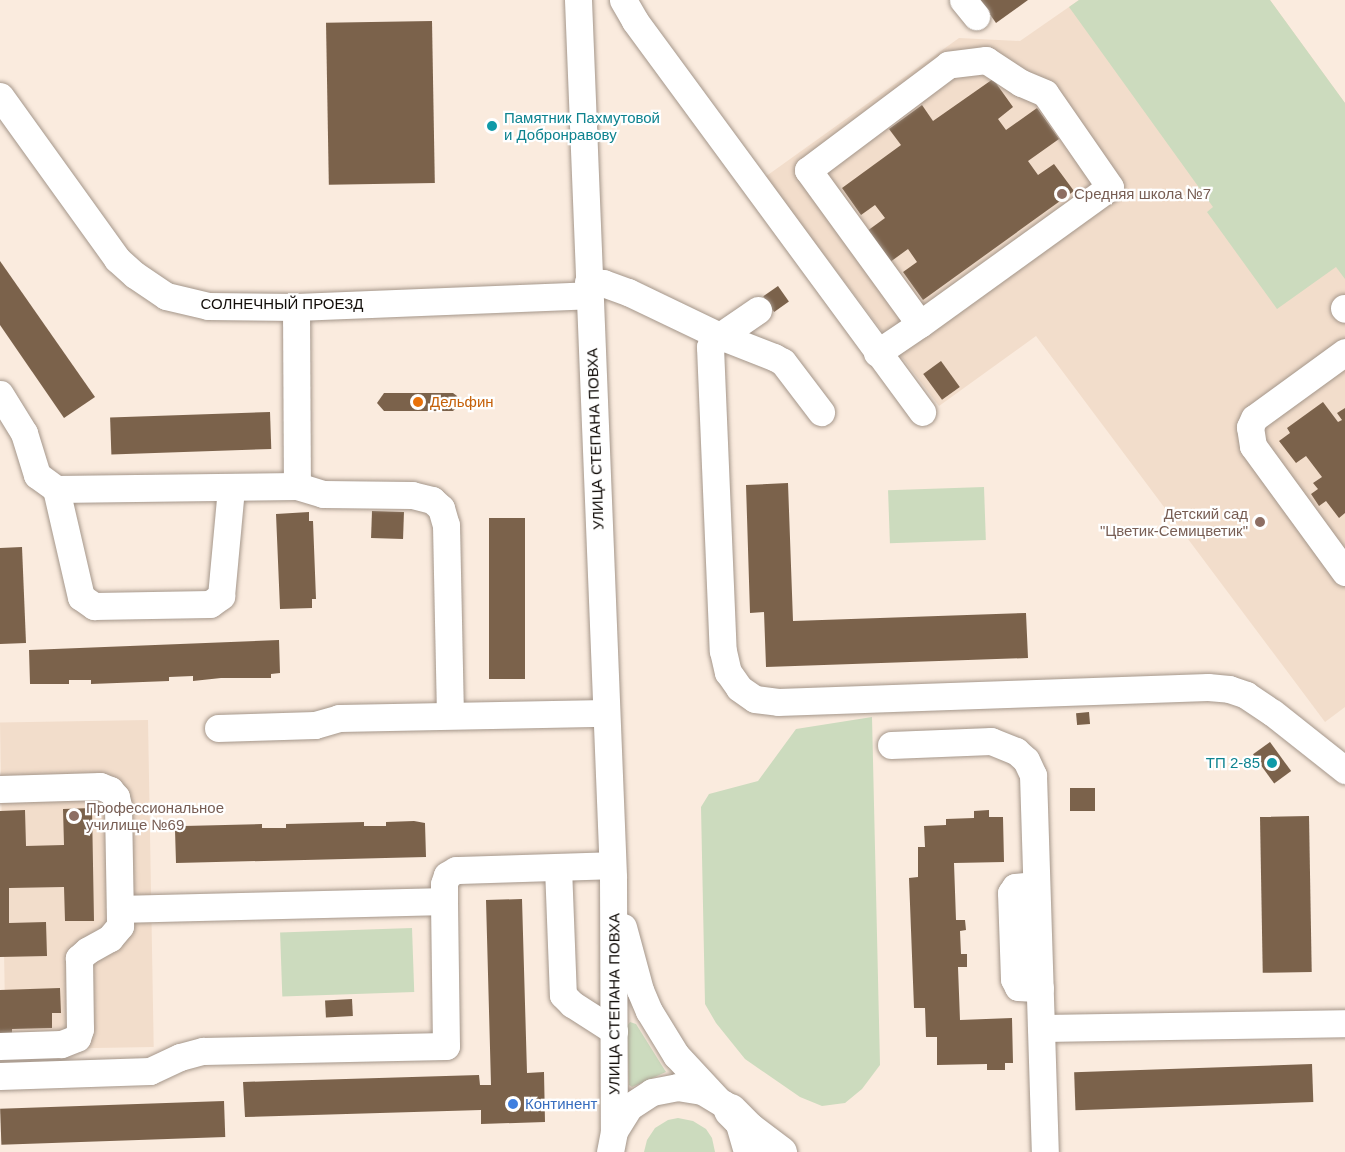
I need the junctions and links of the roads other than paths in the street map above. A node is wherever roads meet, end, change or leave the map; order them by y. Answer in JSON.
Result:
{"nodes":[{"id":1,"x":578,"y":0,"type":"edge"},
{"id":2,"x":623,"y":0,"type":"edge"},
{"id":3,"x":0,"y":96,"type":"edge"},
{"id":4,"x":588,"y":289,"type":"junction"},
{"id":5,"x":296,"y":307,"type":"junction"},
{"id":6,"x":758,"y":310,"type":"dead end"},
{"id":7,"x":920,"y":324,"type":"junction"},
{"id":8,"x":720,"y":336,"type":"junction"},
{"id":9,"x":1345,"y":352,"type":"edge"},
{"id":10,"x":877,"y":353,"type":"junction"},
{"id":11,"x":0,"y":394,"type":"edge"},
{"id":12,"x":821,"y":412,"type":"dead end"},
{"id":13,"x":922,"y":412,"type":"dead end"},
{"id":14,"x":297,"y":486,"type":"junction"},
{"id":15,"x":231,"y":488,"type":"junction"},
{"id":16,"x":56,"y":489,"type":"junction"},
{"id":17,"x":1345,"y":572,"type":"edge"},
{"id":18,"x":606,"y":713,"type":"junction"},
{"id":19,"x":450,"y":716,"type":"junction"},
{"id":20,"x":218,"y":728,"type":"dead end"},
{"id":21,"x":891,"y":745,"type":"dead end"},
{"id":22,"x":1345,"y":770,"type":"edge"},
{"id":23,"x":0,"y":789,"type":"edge"},
{"id":24,"x":558,"y":867,"type":"junction"},
{"id":25,"x":613,"y":871,"type":"junction"},
{"id":26,"x":444,"y":901,"type":"junction"},
{"id":27,"x":120,"y":909,"type":"junction"},
{"id":28,"x":1345,"y":1023,"type":"edge"},
{"id":29,"x":1041,"y":1028,"type":"junction"},
{"id":30,"x":614,"y":1031,"type":"junction"},
{"id":31,"x":0,"y":1046,"type":"edge"},
{"id":32,"x":0,"y":1076,"type":"edge"},
{"id":33,"x":723,"y":1104,"type":"junction"},
{"id":34,"x":611,"y":1144,"type":"edge"},
{"id":35,"x":747,"y":1152,"type":"edge"},
{"id":36,"x":780,"y":1152,"type":"edge"},
{"id":37,"x":1045,"y":1152,"type":"edge"}],
"edges":[{"from":1,"to":4,"type":"street","name":"УЛИЦА СТЕПАНА ПОВХА"},
{"from":2,"to":10,"type":"street"},
{"from":3,"to":5,"type":"street","name":"СОЛНЕЧНЫЙ ПРОЕЗД"},
{"from":4,"to":5,"type":"street","name":"СОЛНЕЧНЫЙ ПРОЕЗД"},
{"from":4,"to":8,"type":"street","name":"СОЛНЕЧНЫЙ ПРОЕЗД"},
{"from":4,"to":18,"type":"street","name":"УЛИЦА СТЕПАНА ПОВХА"},
{"from":5,"to":14,"type":"street"},
{"from":6,"to":8,"type":"street"},
{"from":7,"to":7,"type":"street"},
{"from":7,"to":10,"type":"street"},
{"from":8,"to":12,"type":"street","name":"СОЛНЕЧНЫЙ ПРОЕЗД"},
{"from":8,"to":22,"type":"street"},
{"from":9,"to":17,"type":"street"},
{"from":10,"to":13,"type":"street"},
{"from":11,"to":16,"type":"street"},
{"from":14,"to":15,"type":"street"},
{"from":14,"to":19,"type":"street"},
{"from":15,"to":16,"type":"street"},
{"from":15,"to":16,"type":"street"},
{"from":18,"to":19,"type":"street"},
{"from":18,"to":25,"type":"street","name":"УЛИЦА СТЕПАНА ПОВХА"},
{"from":19,"to":20,"type":"street"},
{"from":21,"to":29,"type":"street"},
{"from":23,"to":27,"type":"street"},
{"from":24,"to":25,"type":"street"},
{"from":24,"to":26,"type":"street"},
{"from":24,"to":30,"type":"street"},
{"from":25,"to":30,"type":"street","name":"УЛИЦА СТЕПАНА ПОВХА"},
{"from":25,"to":33,"type":"street","name":"УЛИЦА СТЕПАНА ПОВХА"},
{"from":26,"to":27,"type":"street"},
{"from":26,"to":32,"type":"street"},
{"from":27,"to":31,"type":"street"},
{"from":28,"to":29,"type":"street"},
{"from":29,"to":37,"type":"street"},
{"from":30,"to":34,"type":"street","name":"УЛИЦА СТЕПАНА ПОВХА"},
{"from":33,"to":34,"type":"street"},
{"from":33,"to":35,"type":"street","name":"УЛИЦА СТЕПАНА ПОВХА"},
{"from":33,"to":36,"type":"main road"}]}
